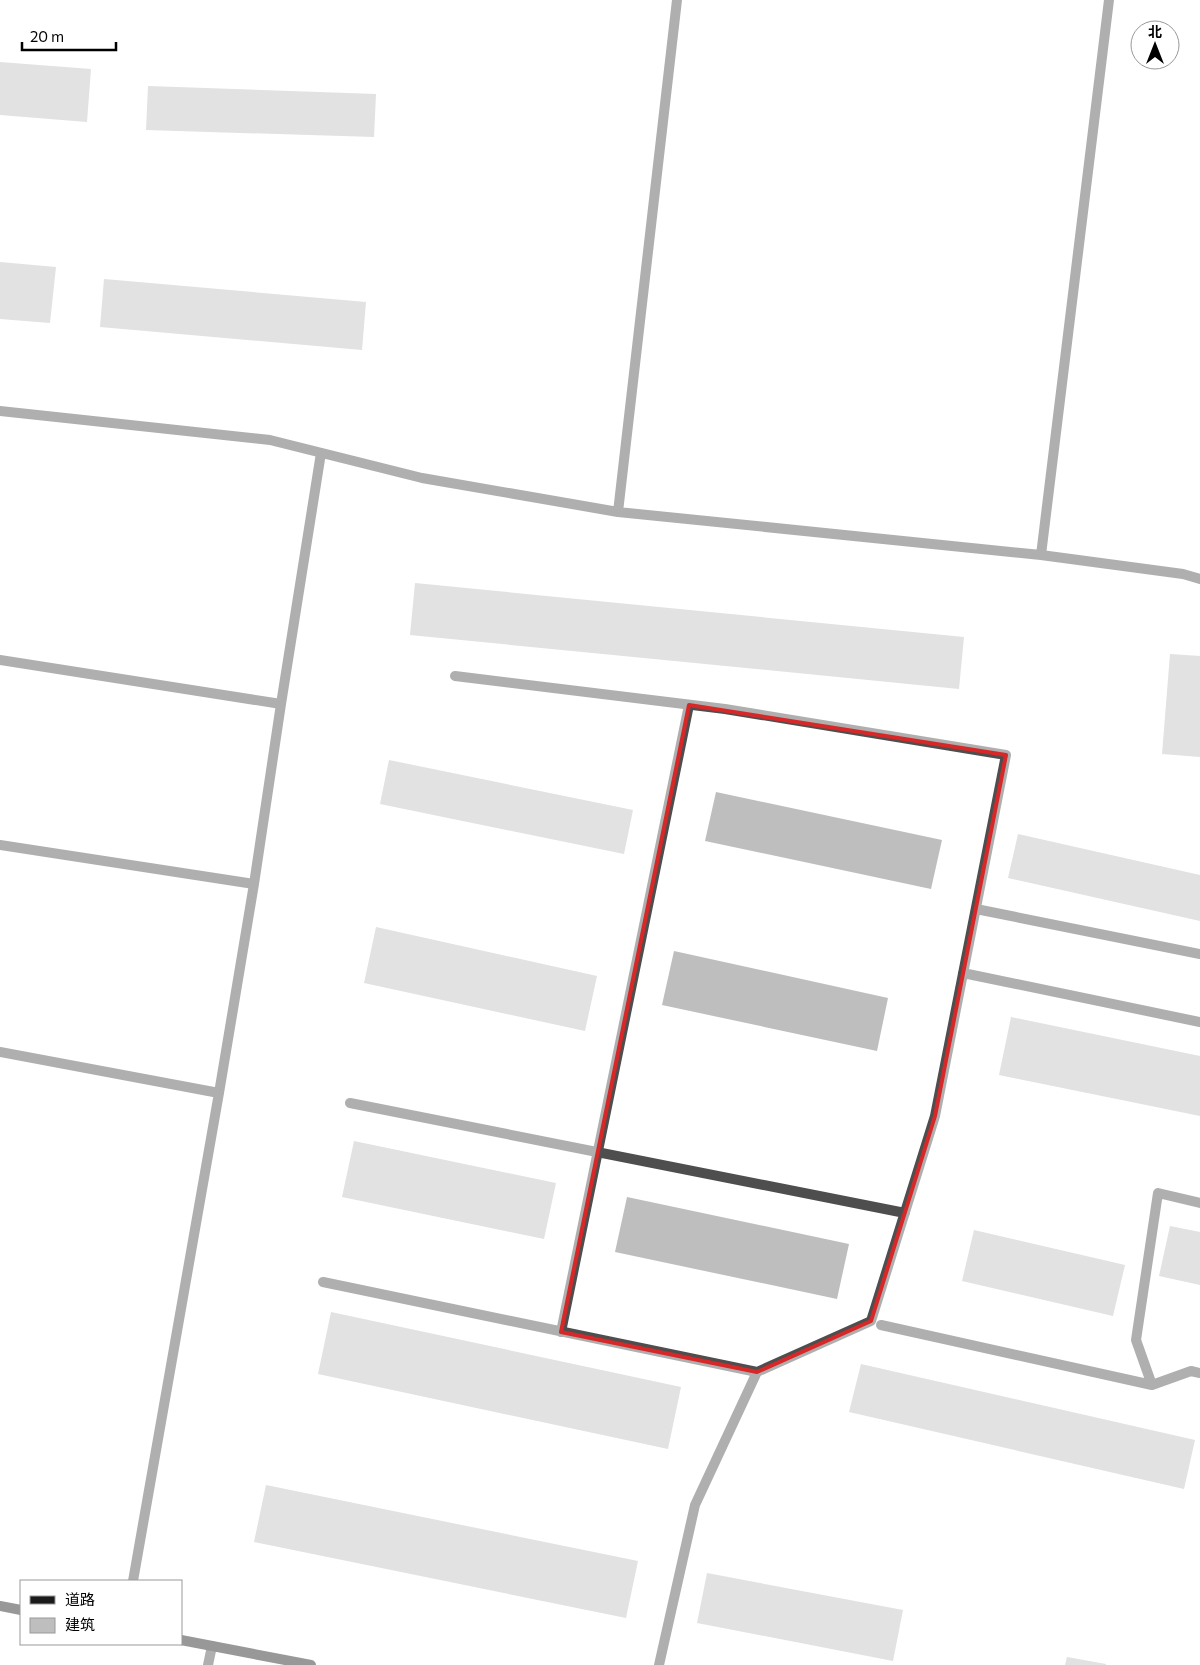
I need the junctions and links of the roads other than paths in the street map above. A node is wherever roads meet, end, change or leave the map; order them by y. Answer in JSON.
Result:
{"nodes":[{"id":1,"x":677,"y":0,"type":"edge"},
{"id":2,"x":1109,"y":0,"type":"edge"},
{"id":3,"x":0,"y":411,"type":"edge"},
{"id":4,"x":321,"y":453,"type":"junction"},
{"id":5,"x":618,"y":512,"type":"junction"},
{"id":6,"x":1041,"y":554,"type":"junction"},
{"id":7,"x":1200,"y":578,"type":"edge"},
{"id":8,"x":0,"y":660,"type":"edge"},
{"id":9,"x":455,"y":676,"type":"dead end"},
{"id":10,"x":281,"y":704,"type":"junction"},
{"id":11,"x":689,"y":705,"type":"junction"},
{"id":12,"x":0,"y":845,"type":"edge"},
{"id":13,"x":254,"y":884,"type":"junction"},
{"id":14,"x":976,"y":909,"type":"junction"},
{"id":15,"x":1200,"y":954,"type":"edge"},
{"id":16,"x":964,"y":973,"type":"junction"},
{"id":17,"x":1200,"y":1022,"type":"edge"},
{"id":18,"x":0,"y":1052,"type":"edge"},
{"id":19,"x":219,"y":1093,"type":"junction"},
{"id":20,"x":350,"y":1103,"type":"dead end"},
{"id":21,"x":598,"y":1153,"type":"junction"},
{"id":22,"x":1200,"y":1203,"type":"edge"},
{"id":23,"x":905,"y":1214,"type":"junction"},
{"id":24,"x":323,"y":1282,"type":"dead end"},
{"id":25,"x":881,"y":1325,"type":"dead end"},
{"id":26,"x":560,"y":1332,"type":"junction"},
{"id":27,"x":757,"y":1372,"type":"junction"},
{"id":28,"x":1200,"y":1373,"type":"edge"},
{"id":29,"x":1152,"y":1385,"type":"junction"},
{"id":30,"x":133,"y":1580,"type":"edge"},
{"id":31,"x":0,"y":1606,"type":"edge"},
{"id":32,"x":20,"y":1610,"type":"edge"},
{"id":33,"x":182,"y":1640,"type":"edge"},
{"id":34,"x":212,"y":1646,"type":"junction"},
{"id":35,"x":208,"y":1665,"type":"edge"},
{"id":36,"x":311,"y":1665,"type":"edge"},
{"id":37,"x":659,"y":1665,"type":"edge"}],
"edges":[{"from":1,"to":5,"type":"street"},
{"from":2,"to":6,"type":"street"},
{"from":3,"to":4,"type":"street"},
{"from":4,"to":5,"type":"street"},
{"from":4,"to":10,"type":"street"},
{"from":5,"to":6,"type":"street"},
{"from":6,"to":7,"type":"street"},
{"from":8,"to":10,"type":"street"},
{"from":9,"to":11,"type":"street"},
{"from":10,"to":13,"type":"street"},
{"from":11,"to":14,"type":"street"},
{"from":11,"to":21,"type":"street"},
{"from":12,"to":13,"type":"street"},
{"from":13,"to":19,"type":"street"},
{"from":14,"to":15,"type":"street"},
{"from":14,"to":16,"type":"street"},
{"from":16,"to":17,"type":"street"},
{"from":16,"to":23,"type":"street"},
{"from":18,"to":19,"type":"street"},
{"from":19,"to":30,"type":"street"},
{"from":20,"to":21,"type":"street"},
{"from":21,"to":23,"type":"street"},
{"from":21,"to":26,"type":"street"},
{"from":22,"to":29,"type":"street"},
{"from":23,"to":27,"type":"street"},
{"from":24,"to":26,"type":"street"},
{"from":25,"to":29,"type":"street"},
{"from":26,"to":27,"type":"street"},
{"from":27,"to":37,"type":"street"},
{"from":28,"to":29,"type":"street"},
{"from":31,"to":32,"type":"street"},
{"from":33,"to":34,"type":"street"},
{"from":34,"to":35,"type":"street"},
{"from":34,"to":36,"type":"street"}]}
